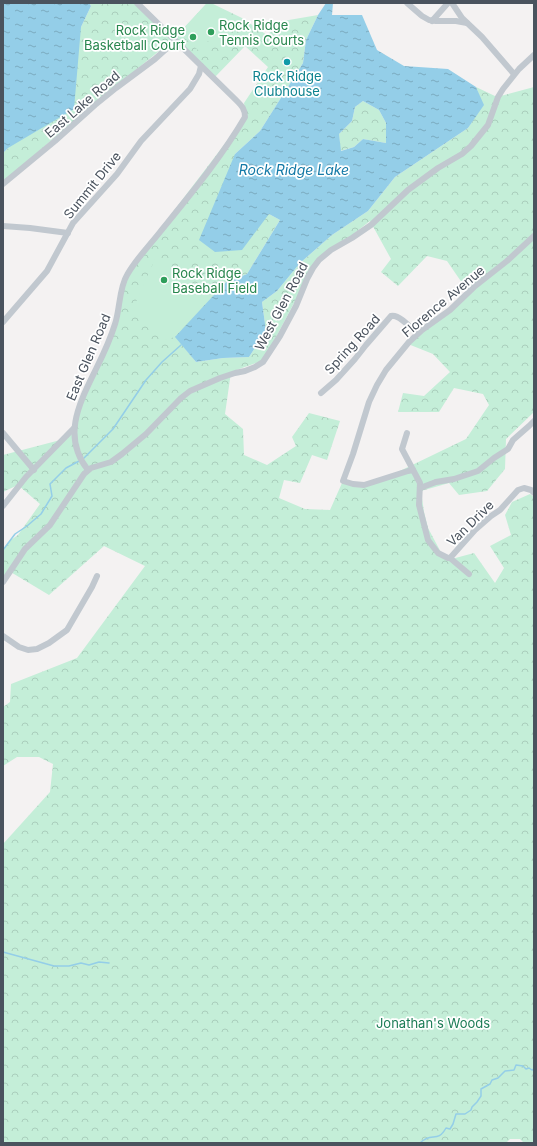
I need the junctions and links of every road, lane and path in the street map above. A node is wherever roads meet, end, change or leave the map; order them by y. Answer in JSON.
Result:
{"nodes":[{"id":1,"x":137,"y":3,"type":"edge"},
{"id":2,"x":407,"y":3,"type":"edge"},
{"id":3,"x":448,"y":3,"type":"edge"},
{"id":4,"x":452,"y":3,"type":"edge"},
{"id":5,"x":432,"y":21,"type":"junction"},
{"id":6,"x":467,"y":23,"type":"junction"},
{"id":7,"x":175,"y":41,"type":"junction"},
{"id":8,"x":534,"y":54,"type":"edge"},
{"id":9,"x":201,"y":66,"type":"junction"},
{"id":10,"x":514,"y":74,"type":"junction"},
{"id":11,"x":3,"y":184,"type":"edge"},
{"id":12,"x":3,"y":226,"type":"edge"},
{"id":13,"x":68,"y":234,"type":"junction"},
{"id":14,"x":534,"y":236,"type":"edge"},
{"id":15,"x":3,"y":322,"type":"edge"},
{"id":16,"x":417,"y":334,"type":"junction"},
{"id":17,"x":321,"y":393,"type":"dead end"},
{"id":18,"x":534,"y":421,"type":"edge"},
{"id":19,"x":74,"y":428,"type":"junction"},
{"id":20,"x":3,"y":433,"type":"edge"},
{"id":21,"x":407,"y":433,"type":"dead end"},
{"id":22,"x":34,"y":470,"type":"junction"},
{"id":23,"x":88,"y":470,"type":"junction"},
{"id":24,"x":413,"y":470,"type":"junction"},
{"id":25,"x":420,"y":488,"type":"junction"},
{"id":26,"x":534,"y":493,"type":"edge"},
{"id":27,"x":3,"y":506,"type":"edge"},
{"id":28,"x":450,"y":558,"type":"junction"},
{"id":29,"x":469,"y":574,"type":"dead end"},
{"id":30,"x":97,"y":576,"type":"dead end"},
{"id":31,"x":3,"y":582,"type":"edge"},
{"id":32,"x":3,"y":636,"type":"edge"}],
"edges":[{"from":1,"to":7,"type":"street"},
{"from":2,"to":5,"type":"street"},
{"from":3,"to":5,"type":"street"},
{"from":4,"to":6,"type":"street"},
{"from":5,"to":6,"type":"street"},
{"from":6,"to":10,"type":"street"},
{"from":7,"to":9,"type":"street"},
{"from":7,"to":11,"type":"street","name":"East Lake Road"},
{"from":8,"to":10,"type":"street","name":"West Glen Road"},
{"from":9,"to":13,"type":"street","name":"Summit Drive"},
{"from":9,"to":19,"type":"street","name":"East Glen Road"},
{"from":10,"to":23,"type":"street","name":"West Glen Road"},
{"from":12,"to":13,"type":"street"},
{"from":13,"to":15,"type":"street","name":"Summit Drive"},
{"from":14,"to":16,"type":"street","name":"Florence Avenue"},
{"from":16,"to":17,"type":"street","name":"Spring Road"},
{"from":16,"to":24,"type":"street","name":"Florence Avenue"},
{"from":18,"to":25,"type":"street"},
{"from":19,"to":22,"type":"street"},
{"from":19,"to":23,"type":"street"},
{"from":20,"to":22,"type":"street"},
{"from":21,"to":24,"type":"street","name":"Van Drive"},
{"from":22,"to":27,"type":"street"},
{"from":23,"to":31,"type":"street"},
{"from":24,"to":25,"type":"street","name":"Van Drive"},
{"from":25,"to":28,"type":"street","name":"Van Drive"},
{"from":26,"to":28,"type":"street","name":"Van Drive"},
{"from":28,"to":29,"type":"street"},
{"from":30,"to":32,"type":"street"}]}
